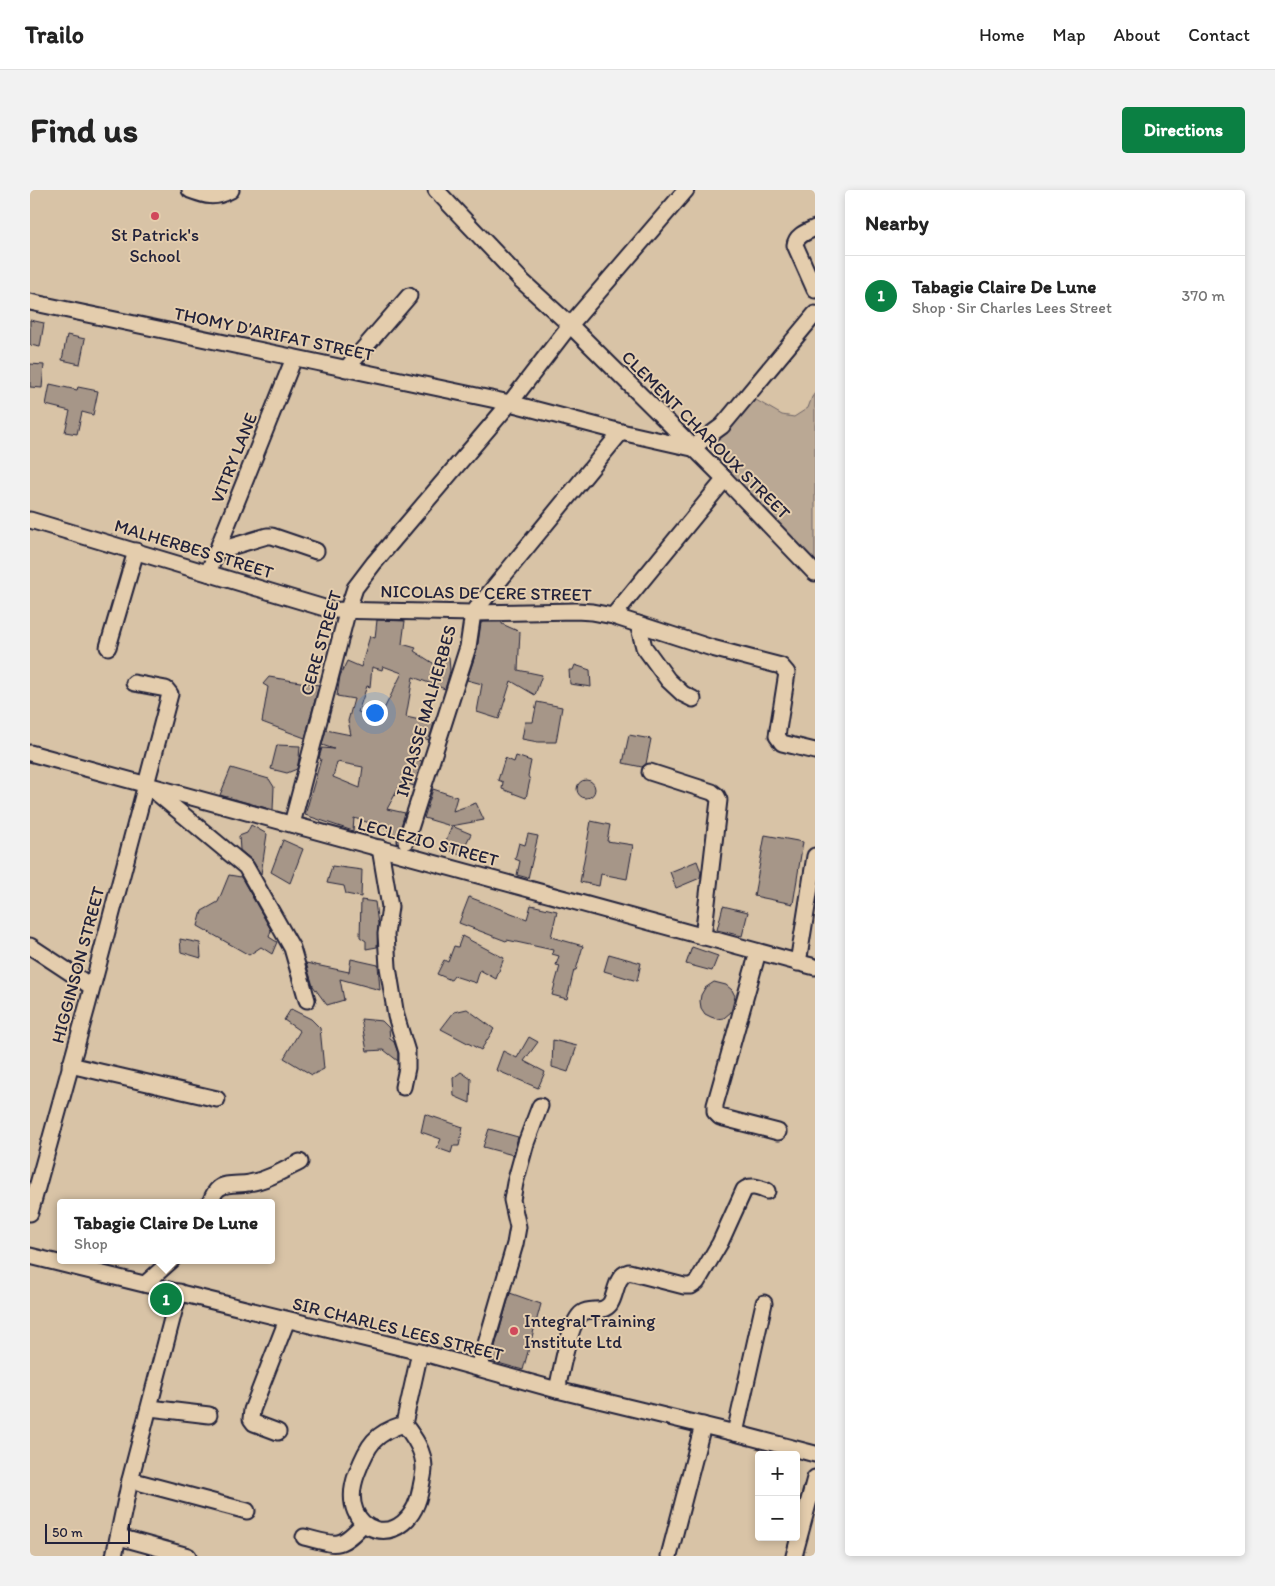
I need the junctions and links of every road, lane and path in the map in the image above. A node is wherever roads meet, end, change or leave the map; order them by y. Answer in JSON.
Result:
{"nodes":[{"id":1,"x":190,"y":190,"type":"edge"},
{"id":2,"x":230,"y":190,"type":"edge"},
{"id":3,"x":436,"y":190,"type":"edge"},
{"id":4,"x":686,"y":190,"type":"edge"},
{"id":5,"x":815,"y":228,"type":"edge"},
{"id":6,"x":815,"y":290,"type":"edge"},
{"id":7,"x":409,"y":296,"type":"dead end"},
{"id":8,"x":30,"y":302,"type":"edge"},
{"id":9,"x":815,"y":314,"type":"edge"},
{"id":10,"x":570,"y":325,"type":"junction"},
{"id":11,"x":294,"y":358,"type":"junction"},
{"id":12,"x":346,"y":369,"type":"junction"},
{"id":13,"x":510,"y":404,"type":"junction"},
{"id":14,"x":620,"y":432,"type":"junction"},
{"id":15,"x":692,"y":448,"type":"junction"},
{"id":16,"x":725,"y":479,"type":"junction"},
{"id":17,"x":30,"y":520,"type":"edge"},
{"id":18,"x":136,"y":551,"type":"junction"},
{"id":19,"x":217,"y":551,"type":"junction"},
{"id":20,"x":316,"y":551,"type":"dead end"},
{"id":21,"x":208,"y":573,"type":"junction"},
{"id":22,"x":815,"y":573,"type":"edge"},
{"id":23,"x":348,"y":609,"type":"junction"},
{"id":24,"x":473,"y":613,"type":"junction"},
{"id":25,"x":613,"y":616,"type":"junction"},
{"id":26,"x":638,"y":624,"type":"junction"},
{"id":27,"x":108,"y":647,"type":"dead end"},
{"id":28,"x":134,"y":683,"type":"dead end"},
{"id":29,"x":693,"y":699,"type":"dead end"},
{"id":30,"x":815,"y":751,"type":"edge"},
{"id":31,"x":30,"y":753,"type":"edge"},
{"id":32,"x":650,"y":772,"type":"dead end"},
{"id":33,"x":147,"y":784,"type":"junction"},
{"id":34,"x":292,"y":824,"type":"junction"},
{"id":35,"x":406,"y":841,"type":"dead end"},
{"id":36,"x":380,"y":848,"type":"junction"},
{"id":37,"x":815,"y":856,"type":"edge"},
{"id":38,"x":703,"y":937,"type":"junction"},
{"id":39,"x":30,"y":946,"type":"edge"},
{"id":40,"x":758,"y":952,"type":"junction"},
{"id":41,"x":798,"y":963,"type":"junction"},
{"id":42,"x":815,"y":967,"type":"edge"},
{"id":43,"x":92,"y":986,"type":"junction"},
{"id":44,"x":307,"y":1000,"type":"dead end"},
{"id":45,"x":70,"y":1065,"type":"junction"},
{"id":46,"x":403,"y":1087,"type":"dead end"},
{"id":47,"x":217,"y":1099,"type":"dead end"},
{"id":48,"x":540,"y":1106,"type":"dead end"},
{"id":49,"x":778,"y":1132,"type":"dead end"},
{"id":50,"x":300,"y":1162,"type":"dead end"},
{"id":51,"x":767,"y":1191,"type":"dead end"},
{"id":52,"x":212,"y":1199,"type":"edge"},
{"id":53,"x":30,"y":1214,"type":"edge"},
{"id":54,"x":30,"y":1256,"type":"edge"},
{"id":55,"x":57,"y":1263,"type":"edge"},
{"id":56,"x":63,"y":1264,"type":"edge"},
{"id":57,"x":168,"y":1264,"type":"edge"},
{"id":58,"x":145,"y":1284,"type":"junction"},
{"id":59,"x":179,"y":1292,"type":"junction"},
{"id":60,"x":764,"y":1302,"type":"dead end"},
{"id":61,"x":287,"y":1320,"type":"junction"},
{"id":62,"x":420,"y":1352,"type":"junction"},
{"id":63,"x":479,"y":1368,"type":"junction"},
{"id":64,"x":557,"y":1390,"type":"junction"},
{"id":65,"x":150,"y":1408,"type":"junction"},
{"id":66,"x":209,"y":1415,"type":"dead end"},
{"id":67,"x":404,"y":1424,"type":"junction"},
{"id":68,"x":703,"y":1425,"type":"junction"},
{"id":69,"x":278,"y":1432,"type":"dead end"},
{"id":70,"x":735,"y":1433,"type":"junction"},
{"id":71,"x":815,"y":1454,"type":"edge"},
{"id":72,"x":815,"y":1478,"type":"edge"},
{"id":73,"x":130,"y":1480,"type":"junction"},
{"id":74,"x":247,"y":1511,"type":"dead end"},
{"id":75,"x":363,"y":1524,"type":"junction"},
{"id":76,"x":304,"y":1537,"type":"dead end"},
{"id":77,"x":119,"y":1538,"type":"junction"},
{"id":78,"x":114,"y":1556,"type":"edge"},
{"id":79,"x":188,"y":1556,"type":"edge"},
{"id":80,"x":669,"y":1556,"type":"edge"},
{"id":81,"x":794,"y":1556,"type":"edge"}],
"edges":[{"from":1,"to":2,"type":"street"},
{"from":3,"to":10,"type":"street","name":"CLEMENT CHAROUX STREET"},
{"from":4,"to":10,"type":"street","name":"CERE STREET"},
{"from":5,"to":6,"type":"street"},
{"from":7,"to":12,"type":"street"},
{"from":8,"to":11,"type":"street","name":"THOMY D'ARIFAT STREET"},
{"from":9,"to":15,"type":"street"},
{"from":10,"to":13,"type":"street","name":"CERE STREET"},
{"from":10,"to":15,"type":"street","name":"CLEMENT CHAROUX STREET"},
{"from":11,"to":12,"type":"street","name":"THOMY D'ARIFAT STREET"},
{"from":11,"to":19,"type":"street","name":"VITRY LANE"},
{"from":12,"to":13,"type":"street","name":"THOMY D'ARIFAT STREET"},
{"from":13,"to":14,"type":"street","name":"THOMY D'ARIFAT STREET"},
{"from":13,"to":23,"type":"street","name":"CERE STREET"},
{"from":14,"to":15,"type":"street","name":"THOMY D'ARIFAT STREET"},
{"from":14,"to":24,"type":"street","name":"IMPASSE MALHERBES"},
{"from":15,"to":16,"type":"street","name":"CLEMENT CHAROUX STREET"},
{"from":16,"to":22,"type":"street","name":"CLEMENT CHAROUX STREET"},
{"from":16,"to":25,"type":"street"},
{"from":17,"to":18,"type":"street","name":"MALHERBES STREET"},
{"from":18,"to":21,"type":"street","name":"MALHERBES STREET"},
{"from":18,"to":27,"type":"street"},
{"from":19,"to":20,"type":"street"},
{"from":19,"to":21,"type":"street","name":"VITRY LANE"},
{"from":21,"to":23,"type":"street","name":"MALHERBES STREET"},
{"from":23,"to":24,"type":"street","name":"NICOLAS DE CERE STREET"},
{"from":23,"to":34,"type":"street","name":"CERE STREET"},
{"from":24,"to":25,"type":"street","name":"NICOLAS DE CERE STREET"},
{"from":24,"to":35,"type":"street","name":"IMPASSE MALHERBES"},
{"from":25,"to":26,"type":"street","name":"NICOLAS DE CERE STREET"},
{"from":26,"to":29,"type":"street"},
{"from":26,"to":30,"type":"street","name":"NICOLAS DE CERE STREET"},
{"from":28,"to":33,"type":"street","name":"HIGGINSON STREET"},
{"from":31,"to":33,"type":"street","name":"LECLEZIO STREET"},
{"from":32,"to":38,"type":"street"},
{"from":33,"to":34,"type":"street","name":"LECLEZIO STREET"},
{"from":33,"to":43,"type":"street","name":"HIGGINSON STREET"},
{"from":33,"to":44,"type":"street"},
{"from":34,"to":36,"type":"street","name":"LECLEZIO STREET"},
{"from":36,"to":38,"type":"street","name":"LECLEZIO STREET"},
{"from":36,"to":46,"type":"street"},
{"from":37,"to":41,"type":"street"},
{"from":38,"to":40,"type":"street","name":"LECLEZIO STREET"},
{"from":39,"to":43,"type":"street"},
{"from":40,"to":41,"type":"street","name":"LECLEZIO STREET"},
{"from":40,"to":49,"type":"street"},
{"from":41,"to":42,"type":"street","name":"LECLEZIO STREET"},
{"from":43,"to":45,"type":"street","name":"HIGGINSON STREET"},
{"from":45,"to":47,"type":"street"},
{"from":45,"to":53,"type":"street","name":"HIGGINSON STREET"},
{"from":48,"to":63,"type":"street"},
{"from":50,"to":52,"type":"street"},
{"from":51,"to":64,"type":"street"},
{"from":54,"to":55,"type":"street","name":"SIR CHARLES LEES STREET"},
{"from":56,"to":58,"type":"street","name":"SIR CHARLES LEES STREET"},
{"from":57,"to":58,"type":"street"},
{"from":58,"to":59,"type":"street","name":"SIR CHARLES LEES STREET"},
{"from":59,"to":61,"type":"street","name":"SIR CHARLES LEES STREET"},
{"from":59,"to":65,"type":"street"},
{"from":60,"to":70,"type":"street"},
{"from":61,"to":62,"type":"street","name":"SIR CHARLES LEES STREET"},
{"from":61,"to":69,"type":"street"},
{"from":62,"to":63,"type":"street","name":"SIR CHARLES LEES STREET"},
{"from":62,"to":67,"type":"street"},
{"from":63,"to":64,"type":"street","name":"SIR CHARLES LEES STREET"},
{"from":64,"to":68,"type":"street","name":"SIR CHARLES LEES STREET"},
{"from":65,"to":66,"type":"street"},
{"from":65,"to":73,"type":"street"},
{"from":67,"to":75,"type":"street"},
{"from":67,"to":75,"type":"street"},
{"from":68,"to":70,"type":"street","name":"SIR CHARLES LEES STREET"},
{"from":68,"to":80,"type":"street"},
{"from":70,"to":71,"type":"street","name":"SIR CHARLES LEES STREET"},
{"from":72,"to":81,"type":"street"},
{"from":73,"to":74,"type":"street"},
{"from":73,"to":77,"type":"street"},
{"from":75,"to":76,"type":"street"},
{"from":77,"to":78,"type":"street"},
{"from":77,"to":79,"type":"street"}]}
